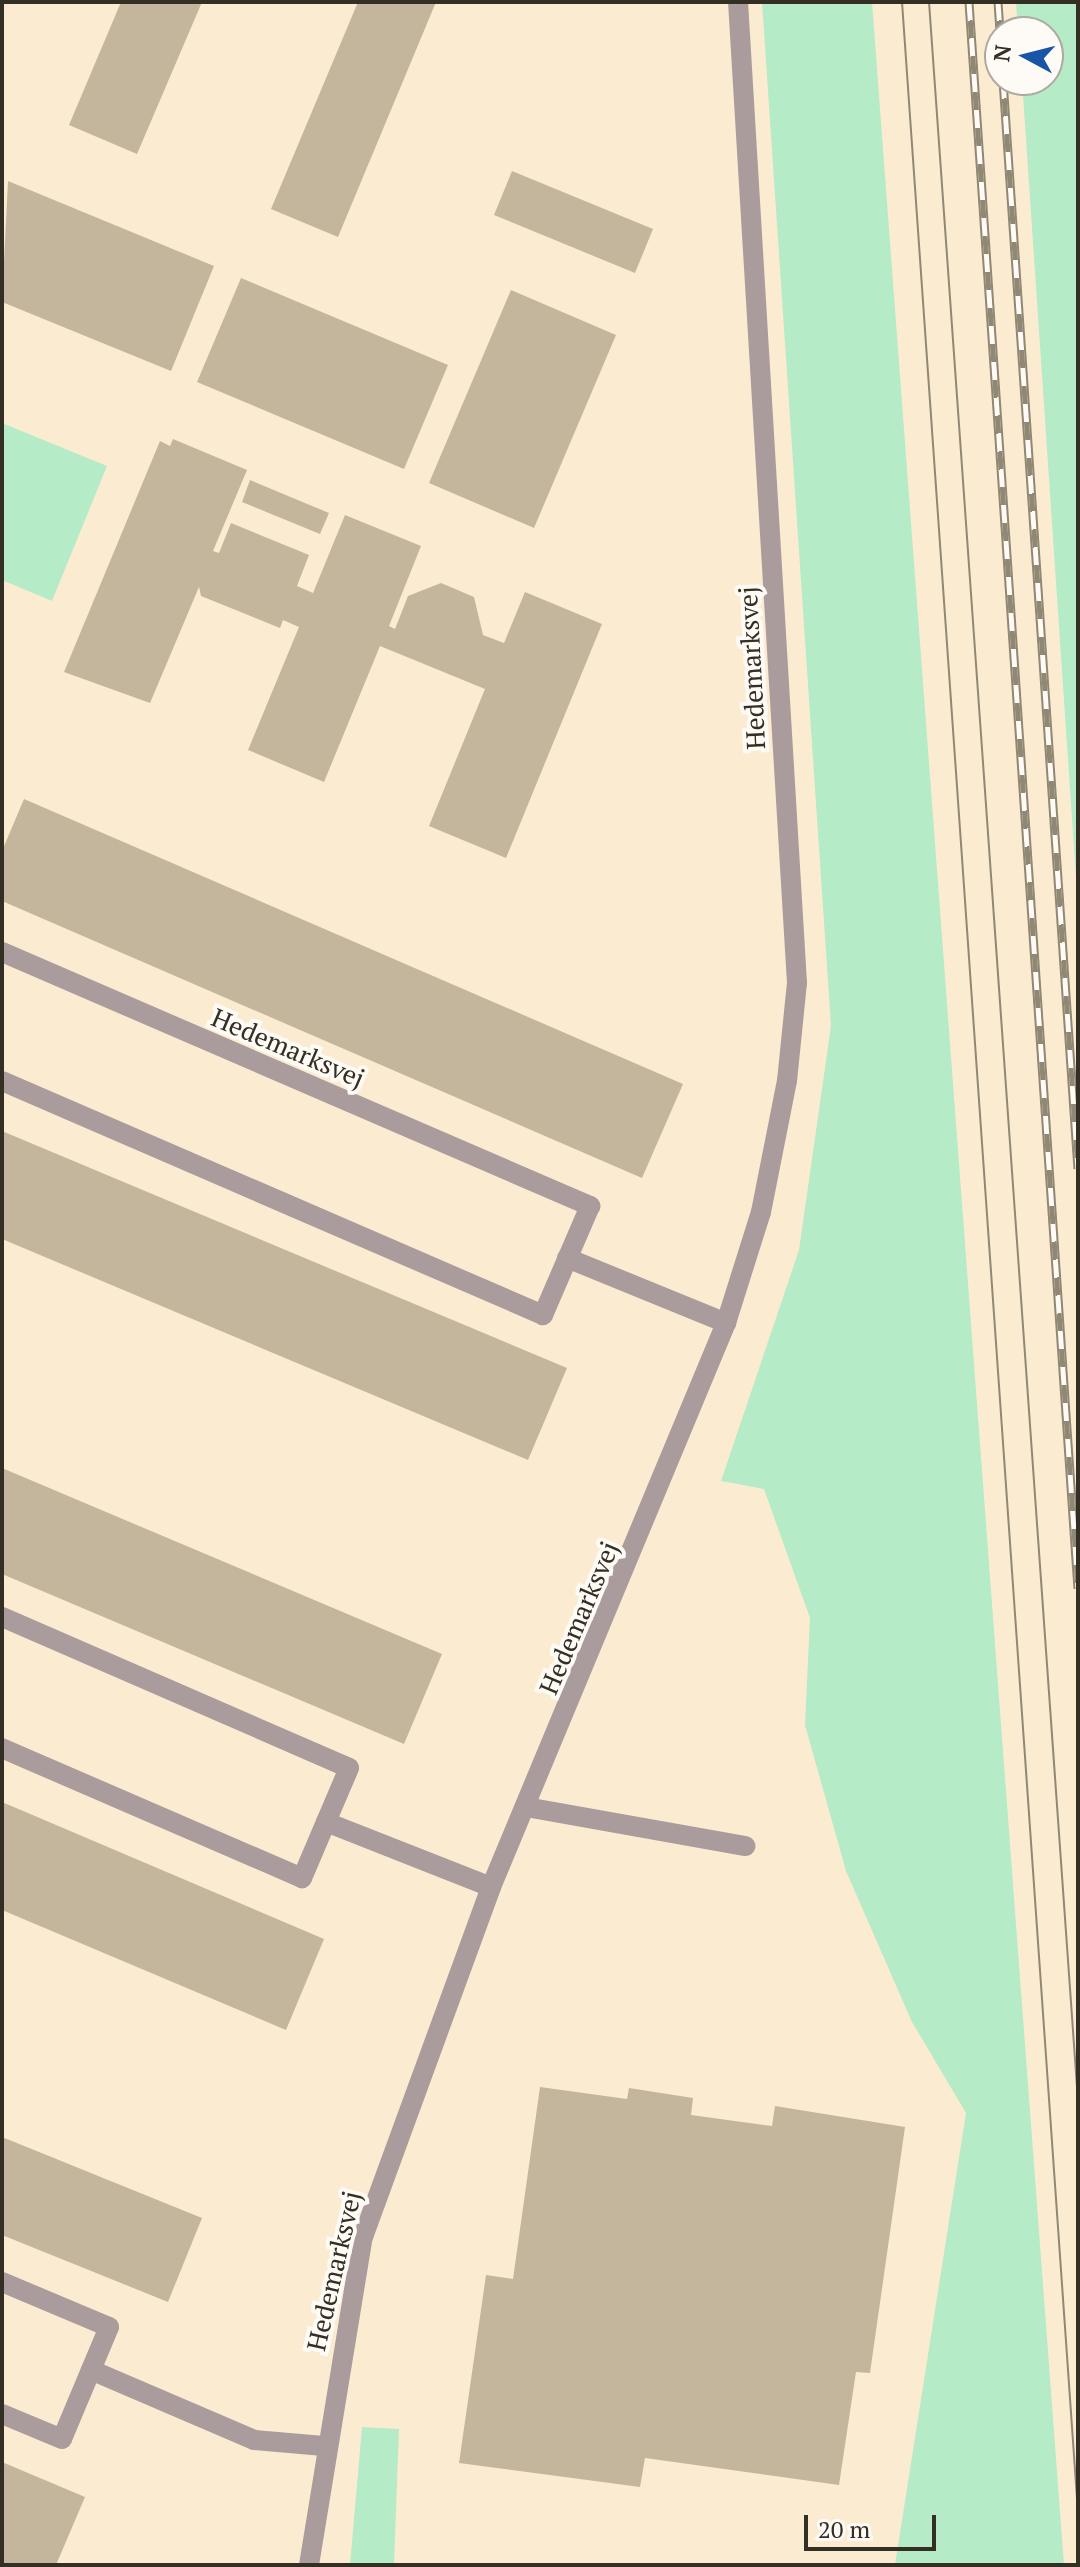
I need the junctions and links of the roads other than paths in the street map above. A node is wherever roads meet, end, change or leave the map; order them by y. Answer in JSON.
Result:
{"nodes":[{"id":1,"x":738,"y":2,"type":"edge"},
{"id":2,"x":2,"y":952,"type":"edge"},
{"id":3,"x":2,"y":1081,"type":"edge"},
{"id":4,"x":567,"y":1258,"type":"junction"},
{"id":5,"x":726,"y":1323,"type":"junction"},
{"id":6,"x":2,"y":1617,"type":"edge"},
{"id":7,"x":2,"y":1748,"type":"edge"},
{"id":8,"x":526,"y":1807,"type":"junction"},
{"id":9,"x":326,"y":1822,"type":"junction"},
{"id":10,"x":746,"y":1846,"type":"dead end"},
{"id":11,"x":491,"y":1887,"type":"junction"},
{"id":12,"x":2,"y":2282,"type":"edge"},
{"id":13,"x":91,"y":2370,"type":"junction"},
{"id":14,"x":2,"y":2414,"type":"edge"},
{"id":15,"x":324,"y":2446,"type":"junction"},
{"id":16,"x":309,"y":2565,"type":"edge"}],
"edges":[{"from":1,"to":5,"type":"street","name":"Hedemarksvej"},
{"from":2,"to":4,"type":"street","name":"Hedemarksvej"},
{"from":3,"to":4,"type":"street","name":"Hedemarksvej"},
{"from":4,"to":5,"type":"street"},
{"from":5,"to":8,"type":"street","name":"Hedemarksvej"},
{"from":6,"to":9,"type":"street"},
{"from":7,"to":9,"type":"street"},
{"from":8,"to":10,"type":"street"},
{"from":8,"to":11,"type":"street","name":"Hedemarksvej"},
{"from":9,"to":11,"type":"street"},
{"from":11,"to":15,"type":"street","name":"Hedemarksvej"},
{"from":12,"to":13,"type":"street"},
{"from":13,"to":14,"type":"street"},
{"from":13,"to":15,"type":"street"},
{"from":15,"to":16,"type":"street","name":"Hedemarksvej"}]}
